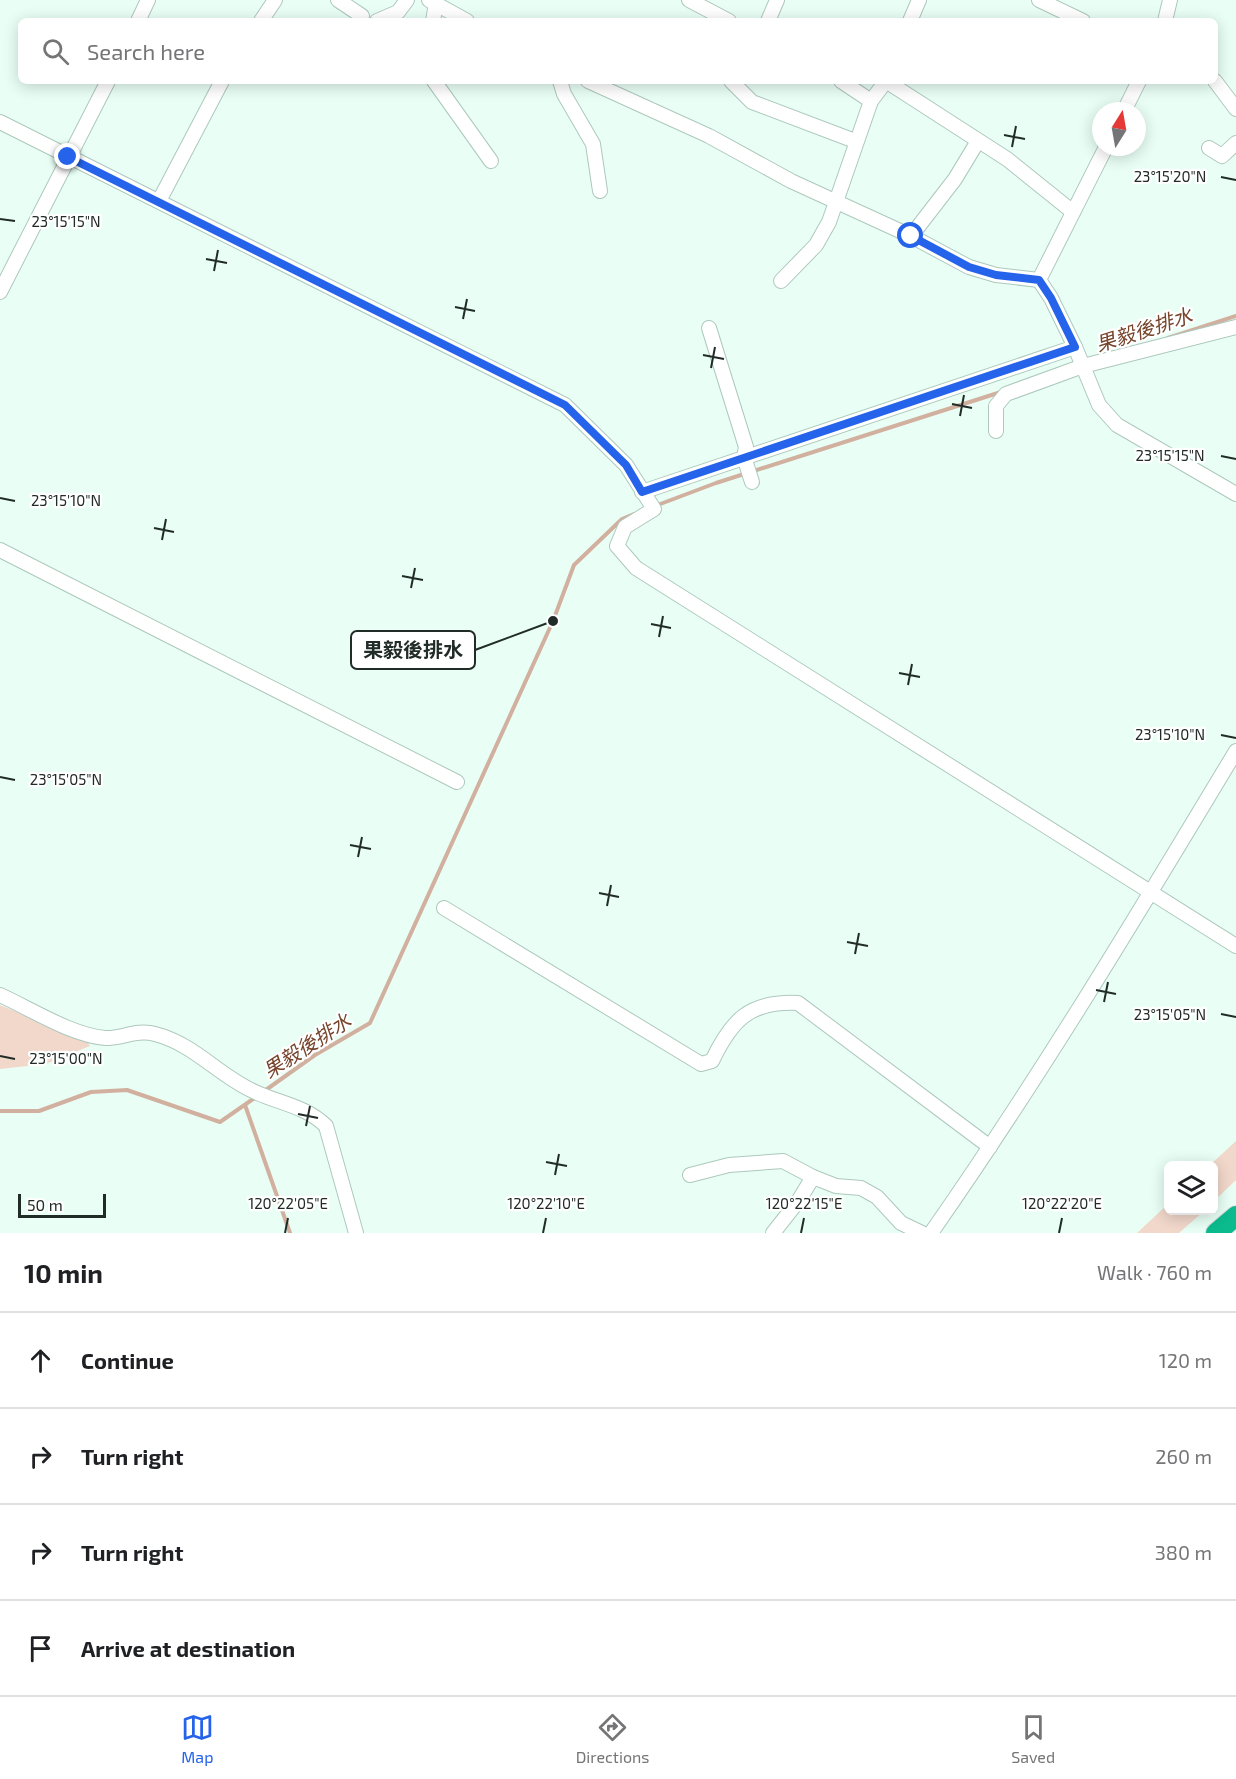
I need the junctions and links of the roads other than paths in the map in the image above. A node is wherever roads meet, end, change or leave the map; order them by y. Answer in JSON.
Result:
{"nodes":[{"id":1,"x":148,"y":0,"type":"edge"},
{"id":2,"x":275,"y":0,"type":"edge"},
{"id":3,"x":338,"y":0,"type":"edge"},
{"id":4,"x":407,"y":0,"type":"edge"},
{"id":5,"x":689,"y":0,"type":"edge"},
{"id":6,"x":777,"y":0,"type":"edge"},
{"id":7,"x":919,"y":0,"type":"edge"},
{"id":8,"x":1039,"y":0,"type":"edge"},
{"id":9,"x":1170,"y":0,"type":"edge"},
{"id":10,"x":432,"y":2,"type":"edge"},
{"id":11,"x":453,"y":5,"type":"edge"},
{"id":12,"x":362,"y":16,"type":"dead end"},
{"id":13,"x":139,"y":18,"type":"edge"},
{"id":14,"x":263,"y":18,"type":"edge"},
{"id":15,"x":384,"y":18,"type":"edge"},
{"id":16,"x":434,"y":18,"type":"edge"},
{"id":17,"x":464,"y":18,"type":"edge"},
{"id":18,"x":723,"y":18,"type":"edge"},
{"id":19,"x":769,"y":18,"type":"edge"},
{"id":20,"x":911,"y":18,"type":"edge"},
{"id":21,"x":1077,"y":18,"type":"edge"},
{"id":22,"x":1166,"y":18,"type":"edge"},
{"id":23,"x":106,"y":84,"type":"edge"},
{"id":24,"x":221,"y":84,"type":"edge"},
{"id":25,"x":436,"y":84,"type":"edge"},
{"id":26,"x":561,"y":84,"type":"edge"},
{"id":27,"x":595,"y":84,"type":"edge"},
{"id":28,"x":733,"y":84,"type":"edge"},
{"id":29,"x":846,"y":84,"type":"edge"},
{"id":30,"x":884,"y":84,"type":"edge"},
{"id":31,"x":891,"y":84,"type":"edge"},
{"id":32,"x":1138,"y":84,"type":"edge"},
{"id":33,"x":1217,"y":84,"type":"edge"},
{"id":34,"x":871,"y":101,"type":"junction"},
{"id":35,"x":1128,"y":102,"type":"edge"},
{"id":36,"x":1236,"y":109,"type":"edge"},
{"id":37,"x":0,"y":122,"type":"edge"},
{"id":38,"x":855,"y":141,"type":"junction"},
{"id":39,"x":978,"y":141,"type":"junction"},
{"id":40,"x":1236,"y":143,"type":"edge"},
{"id":41,"x":1209,"y":148,"type":"dead end"},
{"id":42,"x":1101,"y":156,"type":"edge"},
{"id":43,"x":68,"y":157,"type":"junction"},
{"id":44,"x":491,"y":162,"type":"dead end"},
{"id":45,"x":600,"y":191,"type":"dead end"},
{"id":46,"x":159,"y":201,"type":"junction"},
{"id":47,"x":835,"y":201,"type":"junction"},
{"id":48,"x":1073,"y":212,"type":"junction"},
{"id":49,"x":911,"y":236,"type":"junction"},
{"id":50,"x":1039,"y":280,"type":"junction"},
{"id":51,"x":781,"y":281,"type":"dead end"},
{"id":52,"x":0,"y":292,"type":"edge"},
{"id":53,"x":1236,"y":327,"type":"edge"},
{"id":54,"x":709,"y":328,"type":"dead end"},
{"id":55,"x":1075,"y":347,"type":"junction"},
{"id":56,"x":1083,"y":366,"type":"junction"},
{"id":57,"x":996,"y":431,"type":"dead end"},
{"id":58,"x":744,"y":457,"type":"junction"},
{"id":59,"x":752,"y":482,"type":"dead end"},
{"id":60,"x":642,"y":492,"type":"junction"},
{"id":61,"x":1236,"y":494,"type":"edge"},
{"id":62,"x":0,"y":550,"type":"edge"},
{"id":63,"x":1236,"y":751,"type":"edge"},
{"id":64,"x":457,"y":782,"type":"dead end"},
{"id":65,"x":1151,"y":893,"type":"junction"},
{"id":66,"x":444,"y":908,"type":"dead end"},
{"id":67,"x":1236,"y":946,"type":"edge"},
{"id":68,"x":0,"y":995,"type":"edge"},
{"id":69,"x":990,"y":1147,"type":"junction"},
{"id":70,"x":690,"y":1175,"type":"dead end"},
{"id":71,"x":813,"y":1178,"type":"junction"},
{"id":72,"x":1236,"y":1216,"type":"edge"},
{"id":73,"x":356,"y":1233,"type":"edge"},
{"id":74,"x":773,"y":1233,"type":"edge"},
{"id":75,"x":922,"y":1233,"type":"edge"},
{"id":76,"x":931,"y":1233,"type":"edge"},
{"id":77,"x":1216,"y":1233,"type":"edge"}],
"edges":[{"from":1,"to":13,"type":"street"},
{"from":2,"to":14,"type":"street"},
{"from":3,"to":12,"type":"street"},
{"from":4,"to":15,"type":"street"},
{"from":5,"to":18,"type":"street"},
{"from":6,"to":19,"type":"street"},
{"from":7,"to":20,"type":"street"},
{"from":8,"to":21,"type":"street"},
{"from":9,"to":22,"type":"street"},
{"from":10,"to":11,"type":"street"},
{"from":10,"to":16,"type":"street"},
{"from":11,"to":17,"type":"street"},
{"from":23,"to":43,"type":"street"},
{"from":24,"to":46,"type":"street"},
{"from":25,"to":44,"type":"street"},
{"from":26,"to":45,"type":"street"},
{"from":27,"to":47,"type":"street"},
{"from":28,"to":38,"type":"street"},
{"from":29,"to":34,"type":"street"},
{"from":30,"to":34,"type":"street"},
{"from":31,"to":39,"type":"street"},
{"from":32,"to":35,"type":"street"},
{"from":33,"to":36,"type":"street"},
{"from":34,"to":38,"type":"street"},
{"from":37,"to":43,"type":"street"},
{"from":38,"to":47,"type":"street"},
{"from":39,"to":48,"type":"street"},
{"from":39,"to":49,"type":"street"},
{"from":40,"to":41,"type":"street"},
{"from":42,"to":48,"type":"street"},
{"from":43,"to":46,"type":"street"},
{"from":43,"to":52,"type":"street"},
{"from":46,"to":60,"type":"street"},
{"from":47,"to":49,"type":"street"},
{"from":47,"to":51,"type":"street"},
{"from":48,"to":50,"type":"street"},
{"from":49,"to":50,"type":"street"},
{"from":50,"to":55,"type":"street"},
{"from":53,"to":56,"type":"street"},
{"from":54,"to":58,"type":"street"},
{"from":55,"to":56,"type":"street"},
{"from":55,"to":58,"type":"street"},
{"from":56,"to":57,"type":"street"},
{"from":56,"to":61,"type":"street"},
{"from":58,"to":59,"type":"street"},
{"from":58,"to":60,"type":"street"},
{"from":60,"to":65,"type":"street"},
{"from":62,"to":64,"type":"street"},
{"from":63,"to":65,"type":"street"},
{"from":65,"to":67,"type":"street"},
{"from":65,"to":69,"type":"street"},
{"from":66,"to":69,"type":"street"},
{"from":68,"to":73,"type":"street"},
{"from":69,"to":76,"type":"street"},
{"from":70,"to":71,"type":"street"},
{"from":71,"to":74,"type":"street"},
{"from":71,"to":75,"type":"street"},
{"from":72,"to":77,"type":"highway"}]}
